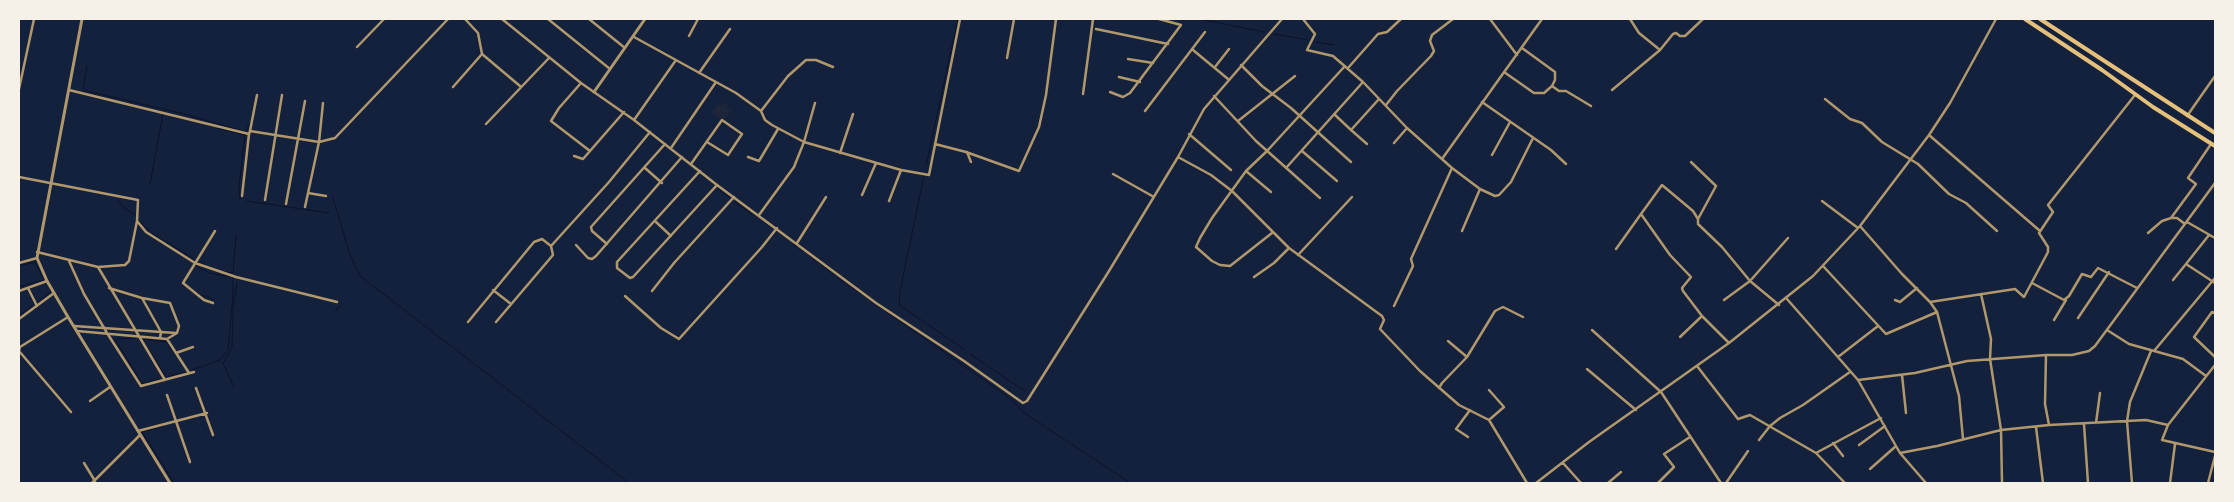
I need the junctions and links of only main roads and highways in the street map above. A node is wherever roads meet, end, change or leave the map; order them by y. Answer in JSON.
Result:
{"nodes":[{"id":1,"x":2024,"y":19,"type":"edge"},
{"id":2,"x":2040,"y":19,"type":"edge"},
{"id":3,"x":2215,"y":133,"type":"edge"},
{"id":4,"x":2213,"y":145,"type":"edge"}],
"edges":[{"from":1,"to":4,"type":"main road"},
{"from":2,"to":3,"type":"main road"}]}
